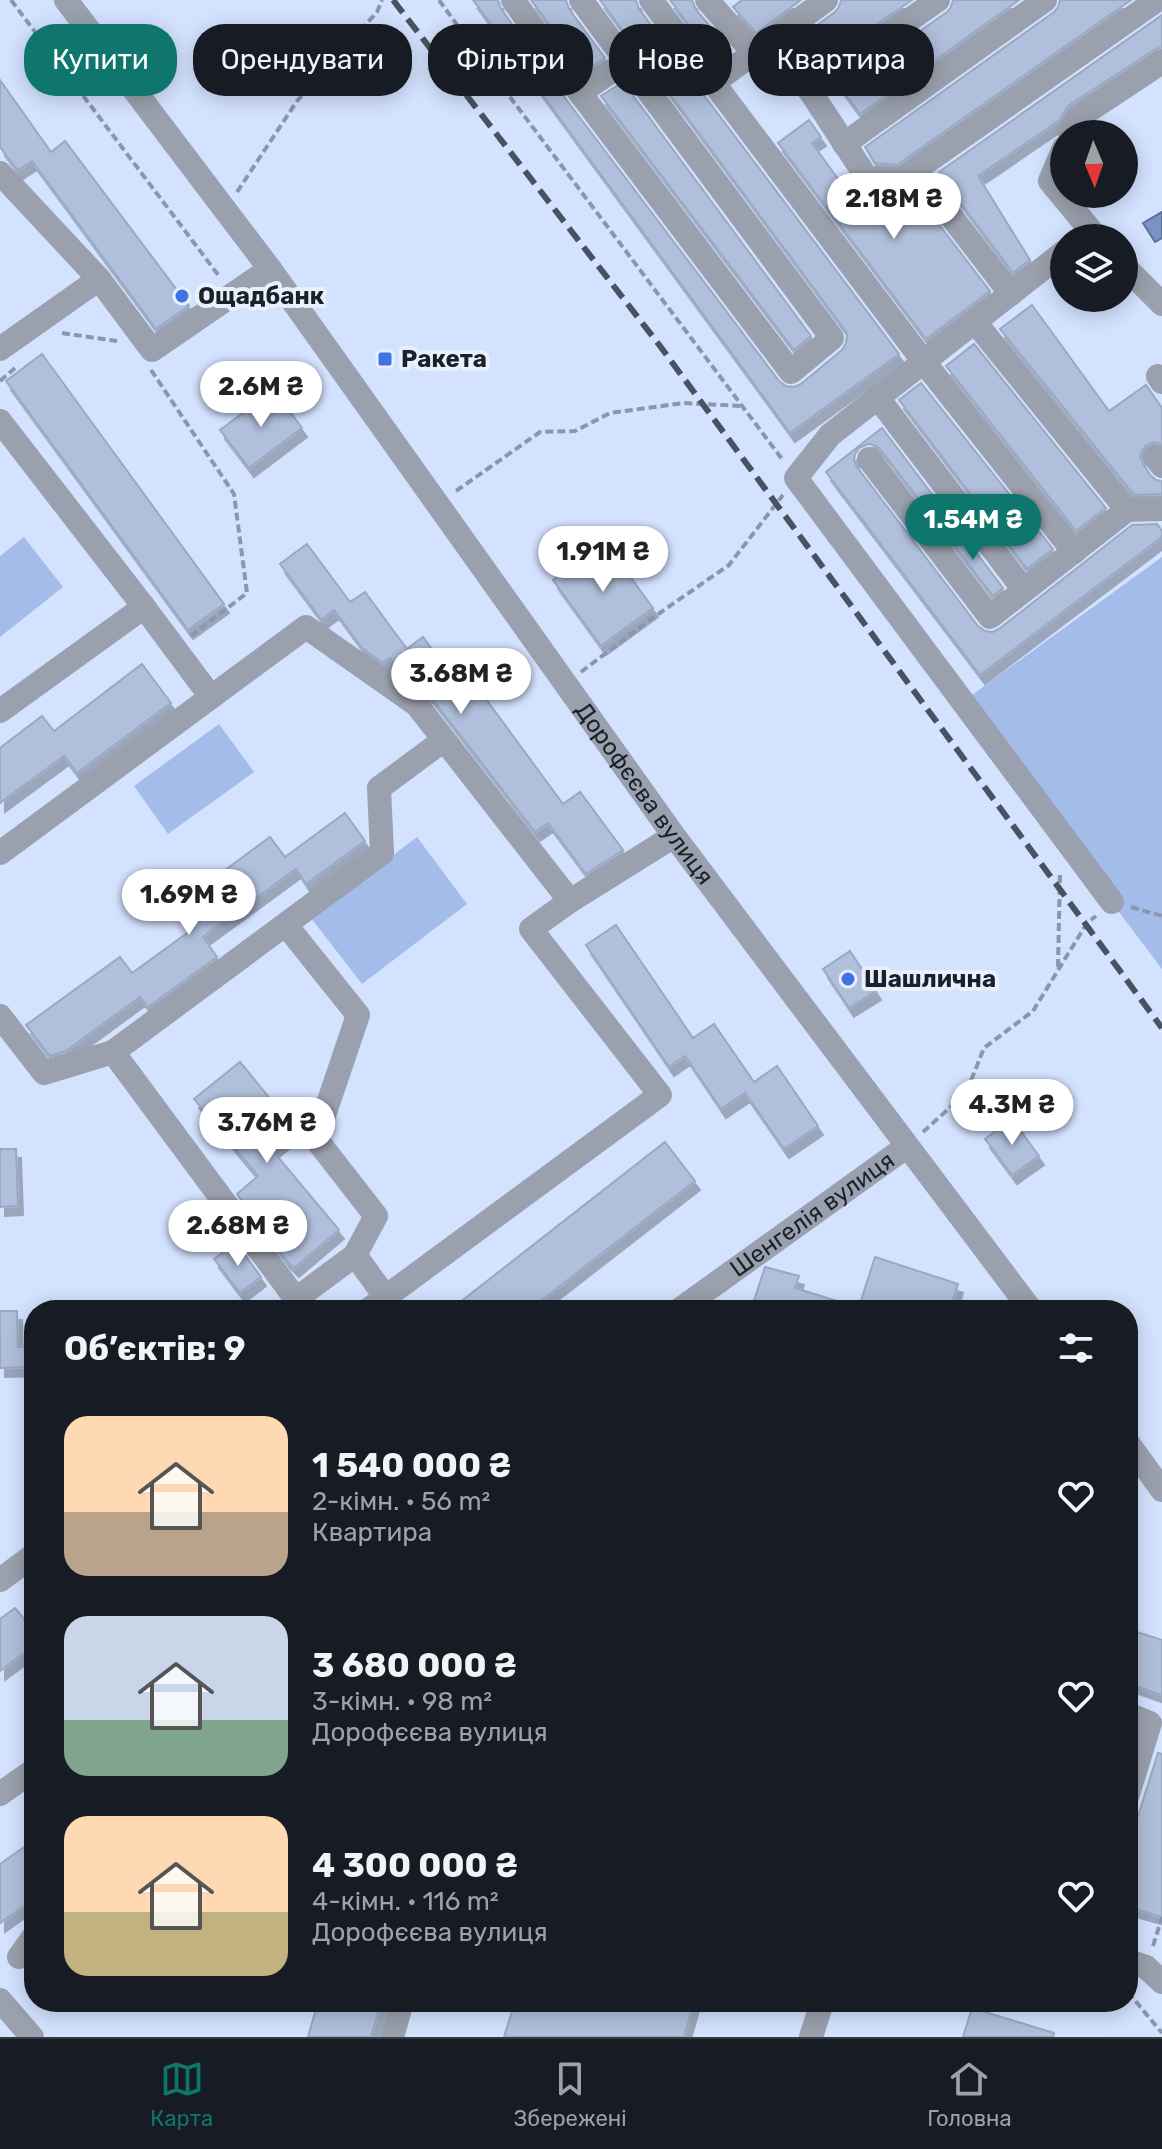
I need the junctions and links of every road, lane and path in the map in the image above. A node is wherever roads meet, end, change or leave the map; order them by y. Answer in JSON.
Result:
{"nodes":[{"id":1,"x":11,"y":0,"type":"edge"},
{"id":2,"x":66,"y":0,"type":"edge"},
{"id":3,"x":382,"y":0,"type":"edge"},
{"id":4,"x":439,"y":0,"type":"edge"},
{"id":5,"x":513,"y":0,"type":"edge"},
{"id":6,"x":581,"y":0,"type":"edge"},
{"id":7,"x":651,"y":0,"type":"edge"},
{"id":8,"x":826,"y":0,"type":"edge"},
{"id":9,"x":938,"y":0,"type":"edge"},
{"id":10,"x":1045,"y":0,"type":"edge"},
{"id":11,"x":1157,"y":0,"type":"edge"},
{"id":12,"x":713,"y":2,"type":"edge"},
{"id":13,"x":530,"y":24,"type":"edge"},
{"id":14,"x":669,"y":24,"type":"edge"},
{"id":15,"x":793,"y":24,"type":"edge"},
{"id":16,"x":904,"y":24,"type":"edge"},
{"id":17,"x":609,"y":38,"type":"edge"},
{"id":18,"x":748,"y":46,"type":"edge"},
{"id":19,"x":1162,"y":62,"type":"edge"},
{"id":20,"x":582,"y":96,"type":"edge"},
{"id":21,"x":652,"y":96,"type":"edge"},
{"id":22,"x":723,"y":96,"type":"edge"},
{"id":23,"x":813,"y":96,"type":"edge"},
{"id":24,"x":1076,"y":120,"type":"edge"},
{"id":25,"x":844,"y":144,"type":"junction"},
{"id":26,"x":0,"y":173,"type":"edge"},
{"id":27,"x":901,"y":180,"type":"junction"},
{"id":28,"x":225,"y":209,"type":"junction"},
{"id":29,"x":1050,"y":263,"type":"edge"},
{"id":30,"x":270,"y":269,"type":"junction"},
{"id":31,"x":99,"y":279,"type":"junction"},
{"id":32,"x":1138,"y":280,"type":"edge"},
{"id":33,"x":1011,"y":294,"type":"junction"},
{"id":34,"x":233,"y":295,"type":"junction"},
{"id":35,"x":1162,"y":304,"type":"edge"},
{"id":36,"x":975,"y":322,"type":"junction"},
{"id":37,"x":57,"y":332,"type":"dead end"},
{"id":38,"x":118,"y":341,"type":"dead end"},
{"id":39,"x":0,"y":349,"type":"edge"},
{"id":40,"x":23,"y":361,"type":"dead end"},
{"id":41,"x":924,"y":362,"type":"junction"},
{"id":42,"x":148,"y":365,"type":"dead end"},
{"id":43,"x":0,"y":381,"type":"edge"},
{"id":44,"x":878,"y":398,"type":"junction"},
{"id":45,"x":742,"y":406,"type":"junction"},
{"id":46,"x":0,"y":421,"type":"edge"},
{"id":47,"x":869,"y":459,"type":"dead end"},
{"id":48,"x":796,"y":478,"type":"junction"},
{"id":49,"x":437,"y":504,"type":"junction"},
{"id":50,"x":1162,"y":509,"type":"edge"},
{"id":51,"x":1127,"y":510,"type":"junction"},
{"id":52,"x":1074,"y":552,"type":"junction"},
{"id":53,"x":1024,"y":590,"type":"junction"},
{"id":54,"x":144,"y":607,"type":"junction"},
{"id":55,"x":191,"y":637,"type":"dead end"},
{"id":56,"x":566,"y":684,"type":"junction"},
{"id":57,"x":211,"y":697,"type":"junction"},
{"id":58,"x":0,"y":711,"type":"edge"},
{"id":59,"x":444,"y":740,"type":"junction"},
{"id":60,"x":1061,"y":833,"type":"junction"},
{"id":61,"x":674,"y":836,"type":"junction"},
{"id":62,"x":0,"y":853,"type":"edge"},
{"id":63,"x":570,"y":901,"type":"junction"},
{"id":64,"x":1112,"y":902,"type":"junction"},
{"id":65,"x":1162,"y":916,"type":"edge"},
{"id":66,"x":286,"y":925,"type":"junction"},
{"id":67,"x":1058,"y":967,"type":"junction"},
{"id":68,"x":0,"y":1016,"type":"edge"},
{"id":69,"x":113,"y":1052,"type":"junction"},
{"id":70,"x":906,"y":1147,"type":"junction"},
{"id":71,"x":355,"y":1255,"type":"junction"},
{"id":72,"x":380,"y":1300,"type":"edge"},
{"id":73,"x":391,"y":1300,"type":"edge"},
{"id":74,"x":693,"y":1300,"type":"edge"},
{"id":75,"x":1017,"y":1300,"type":"edge"},
{"id":76,"x":1138,"y":1457,"type":"edge"},
{"id":77,"x":1162,"y":1490,"type":"edge"},
{"id":78,"x":24,"y":1562,"type":"edge"},
{"id":79,"x":0,"y":1580,"type":"edge"},
{"id":80,"x":1138,"y":1718,"type":"edge"},
{"id":81,"x":1138,"y":1762,"type":"edge"},
{"id":82,"x":24,"y":1780,"type":"edge"},
{"id":83,"x":0,"y":1794,"type":"edge"},
{"id":84,"x":1162,"y":1917,"type":"edge"},
{"id":85,"x":24,"y":1950,"type":"edge"},
{"id":86,"x":19,"y":1957,"type":"dead end"},
{"id":87,"x":1145,"y":1970,"type":"edge"},
{"id":88,"x":0,"y":2000,"type":"edge"},
{"id":89,"x":1138,"y":2004,"type":"edge"},
{"id":90,"x":399,"y":2012,"type":"edge"},
{"id":91,"x":819,"y":2012,"type":"edge"},
{"id":92,"x":1162,"y":2033,"type":"edge"},
{"id":93,"x":32,"y":2037,"type":"edge"},
{"id":94,"x":392,"y":2037,"type":"edge"},
{"id":95,"x":811,"y":2037,"type":"edge"}],
"edges":[{"from":1,"to":34,"type":"path"},
{"from":2,"to":28,"type":"street","name":"Дорофєєва вулиця"},
{"from":3,"to":28,"type":"path"},
{"from":4,"to":45,"type":"path"},
{"from":5,"to":13,"type":"street"},
{"from":6,"to":17,"type":"street"},
{"from":7,"to":14,"type":"street"},
{"from":8,"to":15,"type":"street"},
{"from":9,"to":16,"type":"street"},
{"from":10,"to":25,"type":"street"},
{"from":11,"to":27,"type":"street"},
{"from":12,"to":18,"type":"street"},
{"from":19,"to":24,"type":"street"},
{"from":20,"to":21,"type":"street"},
{"from":22,"to":41,"type":"street"},
{"from":23,"to":25,"type":"street"},
{"from":25,"to":27,"type":"street"},
{"from":26,"to":31,"type":"street"},
{"from":27,"to":33,"type":"street"},
{"from":28,"to":30,"type":"street","name":"Дорофєєва вулиця"},
{"from":29,"to":33,"type":"street"},
{"from":30,"to":34,"type":"street"},
{"from":30,"to":49,"type":"street","name":"Дорофєєва вулиця"},
{"from":31,"to":34,"type":"street"},
{"from":31,"to":39,"type":"street"},
{"from":32,"to":35,"type":"street"},
{"from":33,"to":36,"type":"street"},
{"from":36,"to":41,"type":"street"},
{"from":36,"to":51,"type":"street"},
{"from":37,"to":38,"type":"path"},
{"from":40,"to":43,"type":"path"},
{"from":41,"to":44,"type":"street"},
{"from":41,"to":52,"type":"street"},
{"from":42,"to":55,"type":"path"},
{"from":44,"to":48,"type":"street"},
{"from":44,"to":53,"type":"street"},
{"from":45,"to":48,"type":"path"},
{"from":45,"to":49,"type":"path"},
{"from":46,"to":54,"type":"street"},
{"from":47,"to":53,"type":"street"},
{"from":48,"to":56,"type":"path"},
{"from":48,"to":60,"type":"street"},
{"from":49,"to":56,"type":"street","name":"Дорофєєва вулиця"},
{"from":50,"to":51,"type":"street"},
{"from":51,"to":52,"type":"street"},
{"from":52,"to":53,"type":"street"},
{"from":54,"to":57,"type":"street"},
{"from":54,"to":58,"type":"street"},
{"from":56,"to":61,"type":"street","name":"Дорофєєва вулиця"},
{"from":57,"to":59,"type":"street"},
{"from":57,"to":62,"type":"street"},
{"from":59,"to":63,"type":"street"},
{"from":59,"to":66,"type":"street"},
{"from":60,"to":64,"type":"street"},
{"from":60,"to":67,"type":"path"},
{"from":61,"to":63,"type":"street"},
{"from":61,"to":70,"type":"street","name":"Дорофєєва вулиця"},
{"from":63,"to":73,"type":"street"},
{"from":64,"to":65,"type":"path"},
{"from":64,"to":67,"type":"path"},
{"from":66,"to":69,"type":"street"},
{"from":66,"to":71,"type":"street"},
{"from":67,"to":70,"type":"path"},
{"from":68,"to":69,"type":"street"},
{"from":69,"to":71,"type":"street"},
{"from":70,"to":74,"type":"street","name":"Шенгелія вулиця"},
{"from":70,"to":75,"type":"street","name":"Дорофєєва вулиця"},
{"from":71,"to":72,"type":"street"},
{"from":76,"to":77,"type":"street"},
{"from":78,"to":79,"type":"street"},
{"from":80,"to":81,"type":"street"},
{"from":82,"to":83,"type":"street"},
{"from":84,"to":87,"type":"path"},
{"from":85,"to":86,"type":"street"},
{"from":88,"to":93,"type":"street"},
{"from":89,"to":92,"type":"path"},
{"from":90,"to":94,"type":"street"},
{"from":91,"to":95,"type":"street"}]}
